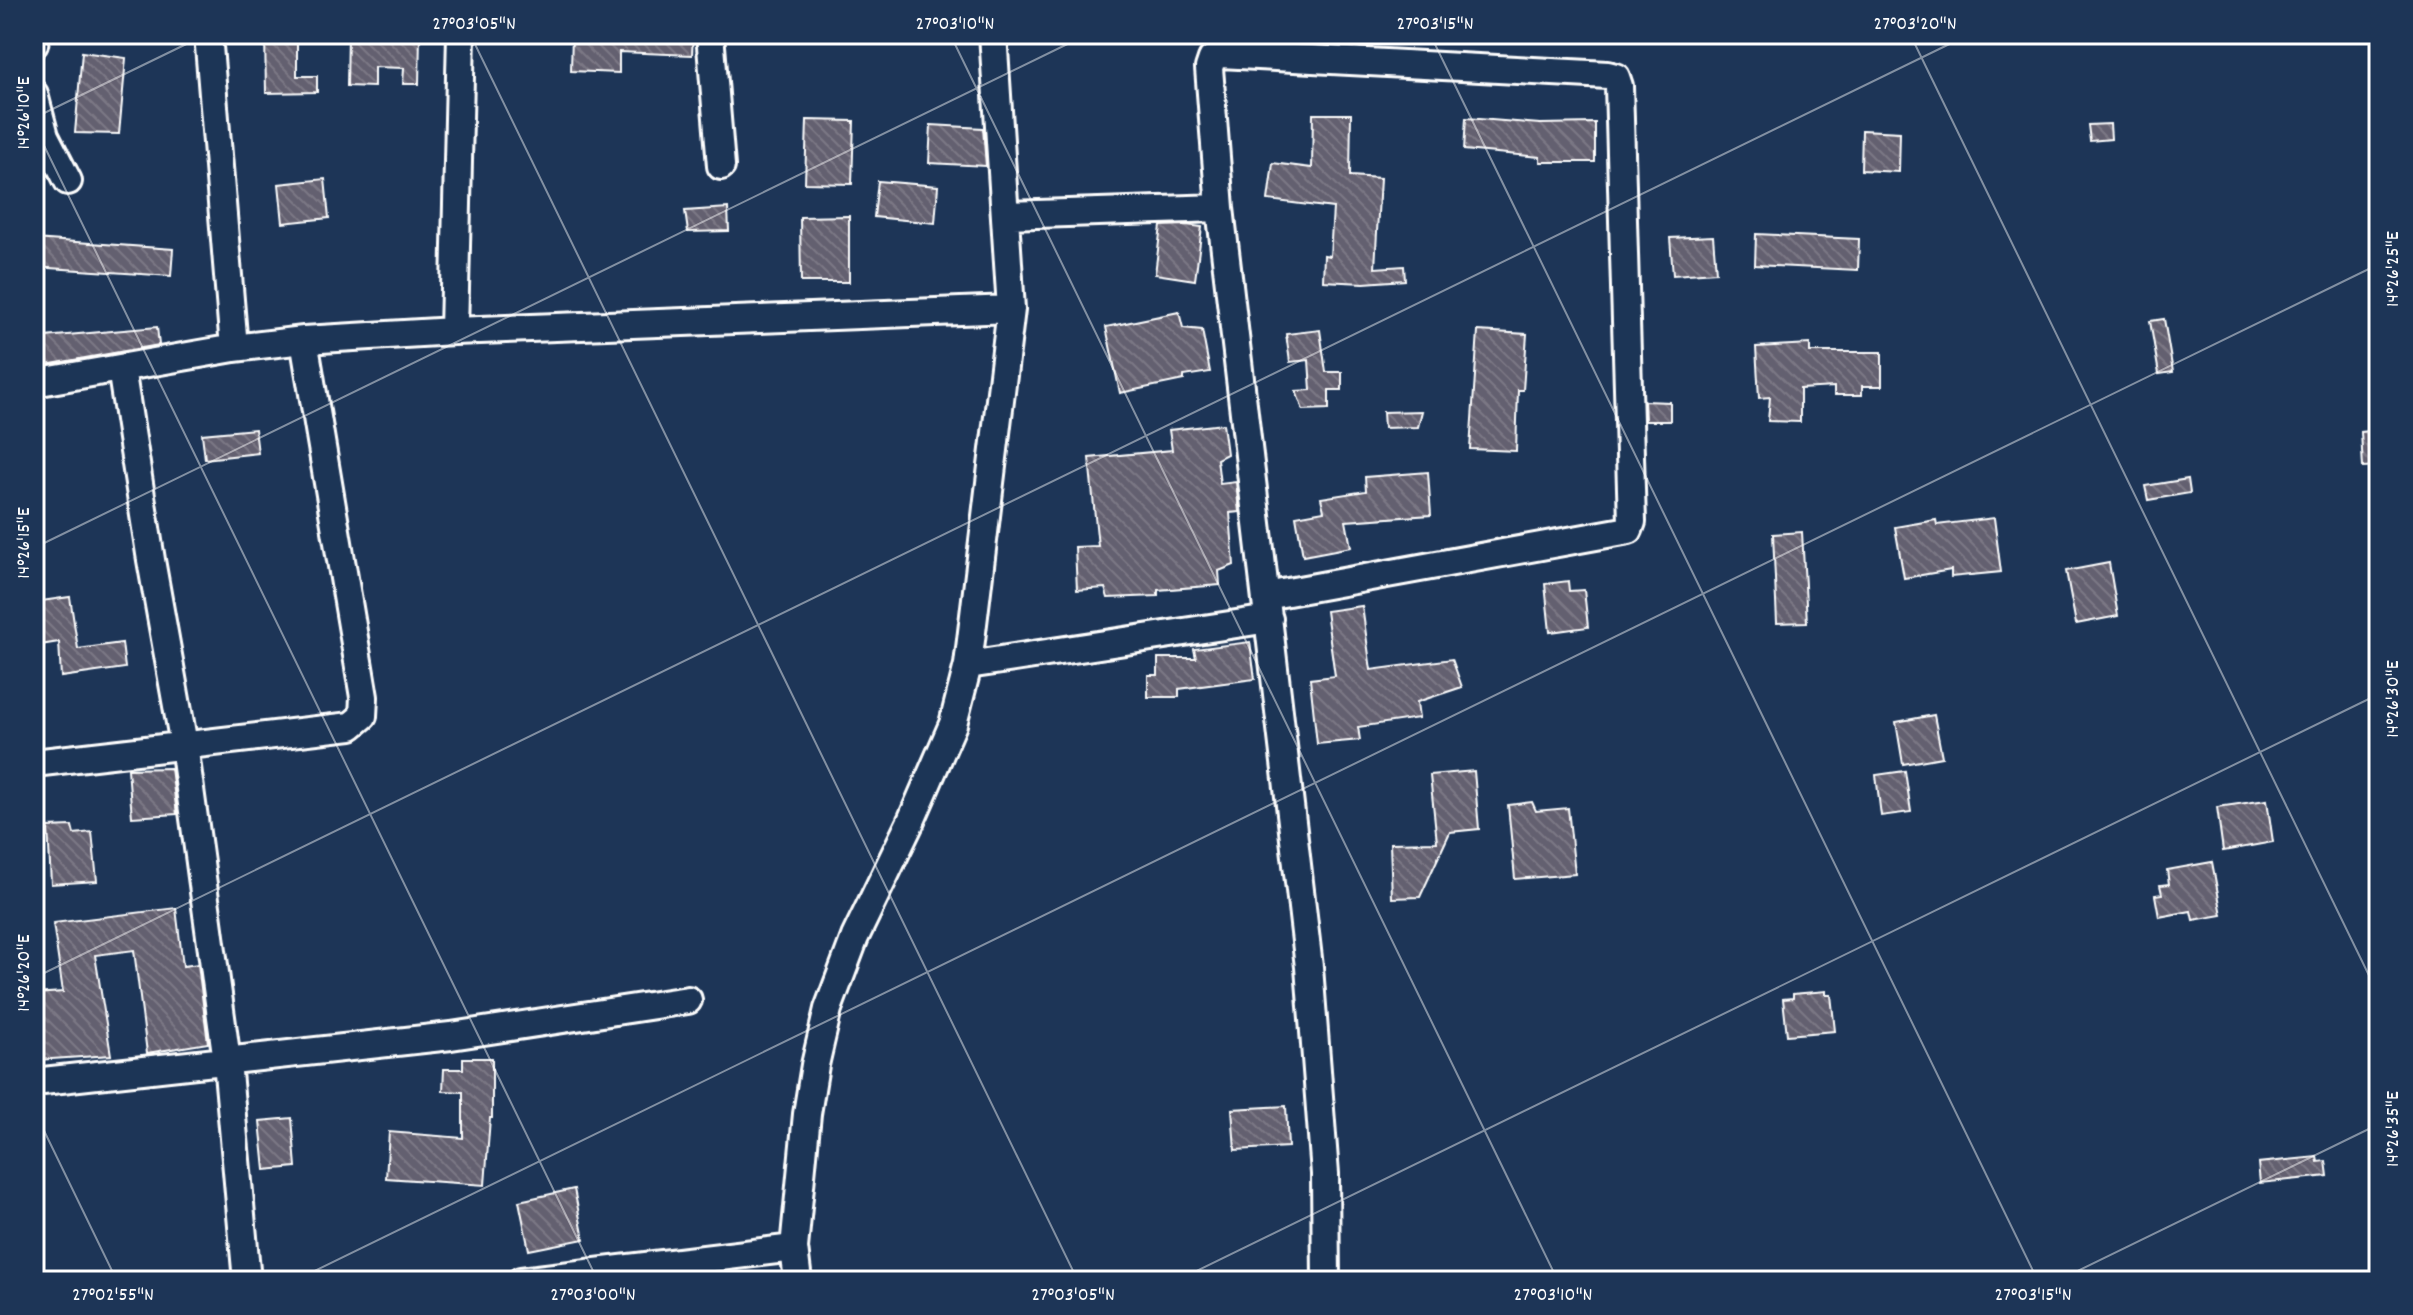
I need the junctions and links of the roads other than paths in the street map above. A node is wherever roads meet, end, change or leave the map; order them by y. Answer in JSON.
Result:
{"nodes":[{"id":1,"x":36,"y":34,"type":"edge"},
{"id":2,"x":208,"y":34,"type":"edge"},
{"id":3,"x":461,"y":34,"type":"edge"},
{"id":4,"x":710,"y":34,"type":"edge"},
{"id":5,"x":993,"y":34,"type":"edge"},
{"id":6,"x":34,"y":44,"type":"edge"},
{"id":7,"x":34,"y":94,"type":"edge"},
{"id":8,"x":721,"y":166,"type":"dead end"},
{"id":9,"x":68,"y":181,"type":"dead end"},
{"id":10,"x":1220,"y":208,"type":"junction"},
{"id":11,"x":1006,"y":215,"type":"junction"},
{"id":12,"x":1011,"y":309,"type":"junction"},
{"id":13,"x":454,"y":331,"type":"junction"},
{"id":14,"x":304,"y":340,"type":"junction"},
{"id":15,"x":234,"y":348,"type":"junction"},
{"id":16,"x":121,"y":368,"type":"junction"},
{"id":17,"x":34,"y":383,"type":"edge"},
{"id":18,"x":1268,"y":607,"type":"junction"},
{"id":19,"x":968,"y":665,"type":"junction"},
{"id":20,"x":184,"y":745,"type":"junction"},
{"id":21,"x":34,"y":763,"type":"edge"},
{"id":22,"x":688,"y":1000,"type":"dead end"},
{"id":23,"x":227,"y":1061,"type":"junction"},
{"id":24,"x":34,"y":1082,"type":"edge"},
{"id":25,"x":794,"y":1248,"type":"junction"},
{"id":26,"x":247,"y":1281,"type":"edge"},
{"id":27,"x":521,"y":1281,"type":"edge"},
{"id":28,"x":798,"y":1281,"type":"edge"},
{"id":29,"x":1326,"y":1281,"type":"edge"}],
"edges":[{"from":1,"to":6,"type":"street"},
{"from":2,"to":15,"type":"street"},
{"from":3,"to":13,"type":"street"},
{"from":4,"to":8,"type":"street"},
{"from":5,"to":11,"type":"street"},
{"from":7,"to":9,"type":"street"},
{"from":10,"to":11,"type":"street"},
{"from":10,"to":18,"type":"street"},
{"from":10,"to":18,"type":"street"},
{"from":11,"to":12,"type":"street"},
{"from":12,"to":13,"type":"street"},
{"from":12,"to":19,"type":"street"},
{"from":13,"to":14,"type":"street"},
{"from":14,"to":15,"type":"street"},
{"from":14,"to":20,"type":"street"},
{"from":15,"to":16,"type":"street"},
{"from":16,"to":17,"type":"street"},
{"from":16,"to":20,"type":"street"},
{"from":18,"to":19,"type":"street"},
{"from":18,"to":29,"type":"street"},
{"from":19,"to":25,"type":"street"},
{"from":20,"to":21,"type":"street"},
{"from":20,"to":23,"type":"street"},
{"from":22,"to":23,"type":"street"},
{"from":23,"to":24,"type":"street"},
{"from":23,"to":26,"type":"street"},
{"from":25,"to":27,"type":"street"},
{"from":25,"to":28,"type":"street"}]}
